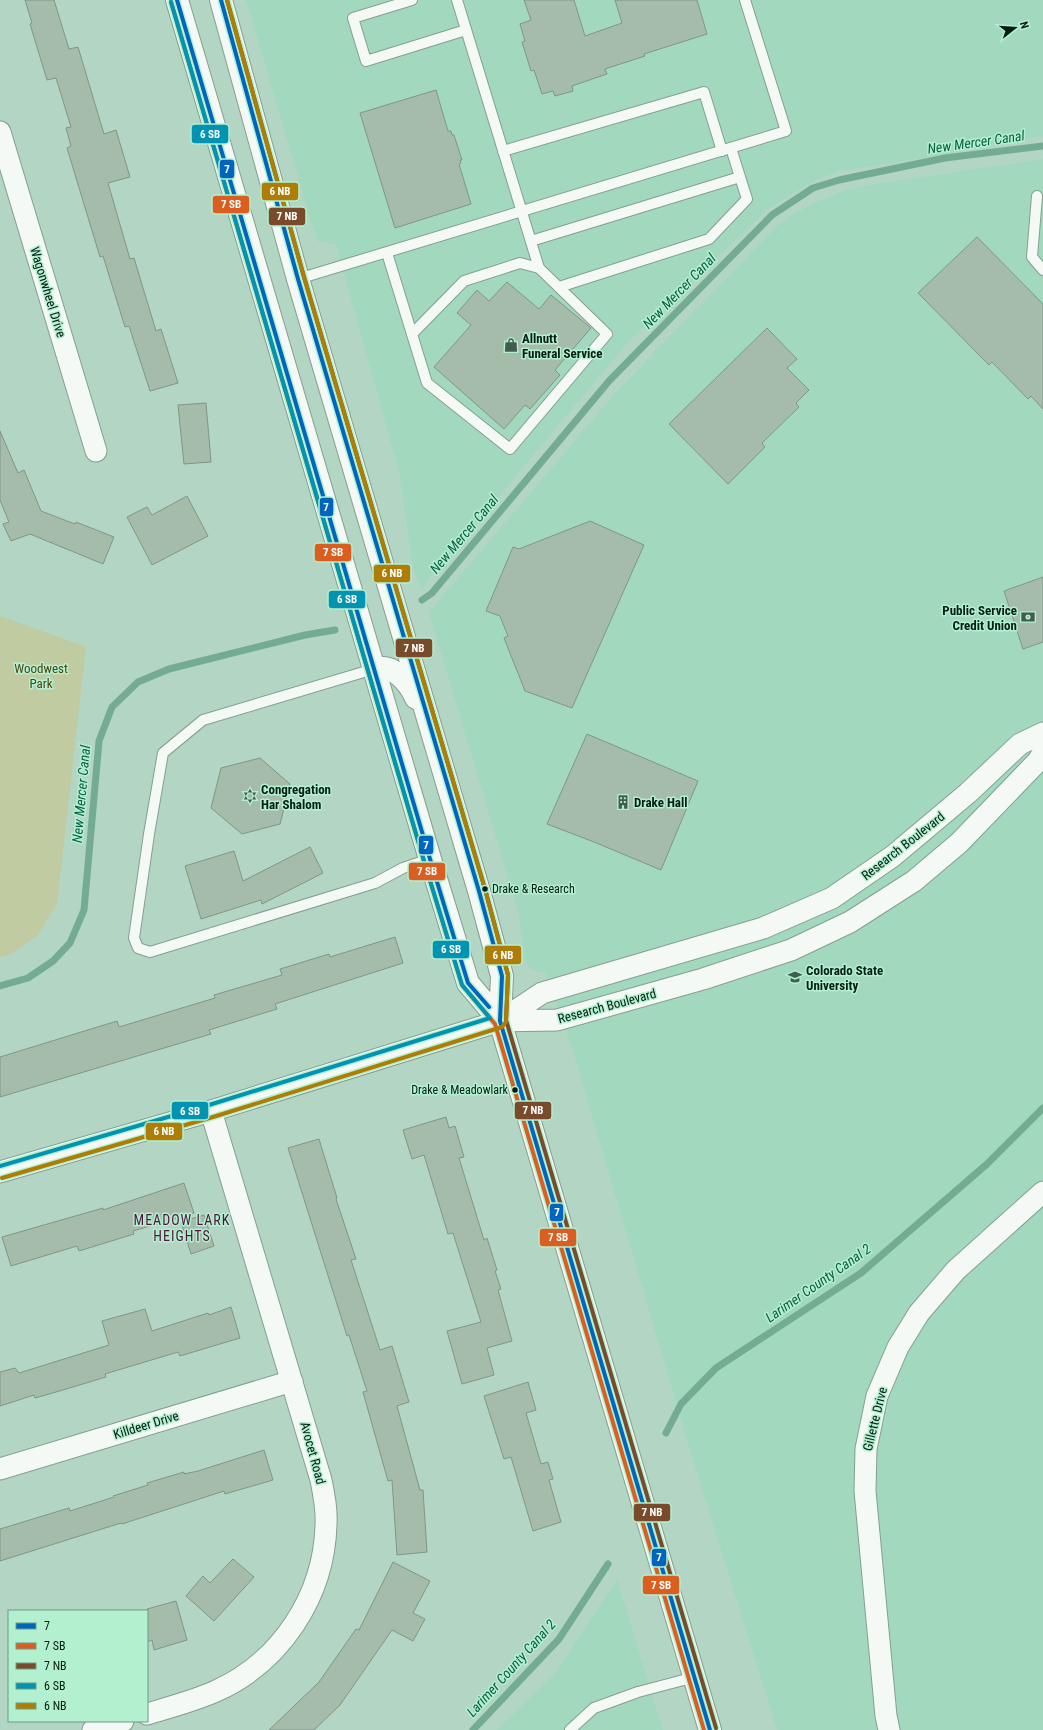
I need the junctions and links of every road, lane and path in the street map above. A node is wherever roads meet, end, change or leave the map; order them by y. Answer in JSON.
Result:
{"nodes":[{"id":1,"x":177,"y":0,"type":"edge"},
{"id":2,"x":221,"y":0,"type":"edge"},
{"id":3,"x":412,"y":0,"type":"edge"},
{"id":4,"x":457,"y":0,"type":"edge"},
{"id":5,"x":745,"y":0,"type":"edge"},
{"id":6,"x":466,"y":30,"type":"junction"},
{"id":7,"x":0,"y":132,"type":"edge"},
{"id":8,"x":726,"y":150,"type":"junction"},
{"id":9,"x":503,"y":151,"type":"junction"},
{"id":10,"x":740,"y":176,"type":"junction"},
{"id":11,"x":1037,"y":196,"type":"dead end"},
{"id":12,"x":521,"y":212,"type":"junction"},
{"id":13,"x":531,"y":241,"type":"junction"},
{"id":14,"x":388,"y":253,"type":"junction"},
{"id":15,"x":540,"y":268,"type":"junction"},
{"id":16,"x":1043,"y":270,"type":"edge"},
{"id":17,"x":298,"y":279,"type":"junction"},
{"id":18,"x":559,"y":287,"type":"junction"},
{"id":19,"x":412,"y":334,"type":"junction"},
{"id":20,"x":96,"y":451,"type":"dead end"},
{"id":21,"x":374,"y":669,"type":"junction"},
{"id":22,"x":430,"y":726,"type":"junction"},
{"id":23,"x":1043,"y":733,"type":"edge"},
{"id":24,"x":1043,"y":752,"type":"edge"},
{"id":25,"x":430,"y":859,"type":"junction"},
{"id":26,"x":500,"y":1021,"type":"junction"},
{"id":27,"x":211,"y":1111,"type":"junction"},
{"id":28,"x":0,"y":1172,"type":"edge"},
{"id":29,"x":1043,"y":1192,"type":"edge"},
{"id":30,"x":292,"y":1381,"type":"junction"},
{"id":31,"x":0,"y":1469,"type":"edge"},
{"id":32,"x":695,"y":1678,"type":"junction"},
{"id":33,"x":148,"y":1714,"type":"edge"},
{"id":34,"x":120,"y":1722,"type":"edge"},
{"id":35,"x":93,"y":1730,"type":"edge"},
{"id":36,"x":570,"y":1730,"type":"edge"},
{"id":37,"x":710,"y":1730,"type":"edge"},
{"id":38,"x":889,"y":1730,"type":"edge"}],
"edges":[{"from":1,"to":21,"type":"main road"},
{"from":2,"to":17,"type":"main road"},
{"from":3,"to":6,"type":"lane"},
{"from":4,"to":6,"type":"lane"},
{"from":5,"to":8,"type":"lane"},
{"from":6,"to":9,"type":"lane"},
{"from":7,"to":20,"type":"street","name":"Wagonwheel Drive"},
{"from":8,"to":9,"type":"lane"},
{"from":8,"to":10,"type":"lane"},
{"from":8,"to":12,"type":"lane"},
{"from":9,"to":12,"type":"lane"},
{"from":10,"to":13,"type":"lane"},
{"from":10,"to":18,"type":"lane"},
{"from":11,"to":16,"type":"lane"},
{"from":12,"to":13,"type":"lane"},
{"from":12,"to":14,"type":"lane"},
{"from":13,"to":15,"type":"lane"},
{"from":14,"to":17,"type":"lane"},
{"from":14,"to":19,"type":"lane"},
{"from":15,"to":18,"type":"lane"},
{"from":15,"to":19,"type":"lane"},
{"from":17,"to":22,"type":"main road"},
{"from":18,"to":19,"type":"lane"},
{"from":21,"to":22,"type":"main road"},
{"from":21,"to":25,"type":"main road"},
{"from":21,"to":25,"type":"lane"},
{"from":22,"to":26,"type":"main road"},
{"from":23,"to":26,"type":"street","name":"Research Boulevard"},
{"from":24,"to":26,"type":"street","name":"Research Boulevard"},
{"from":25,"to":26,"type":"main road"},
{"from":26,"to":27,"type":"street"},
{"from":26,"to":32,"type":"main road"},
{"from":27,"to":28,"type":"street"},
{"from":27,"to":30,"type":"street","name":"Avocet Road"},
{"from":29,"to":38,"type":"street","name":"Gillette Drive"},
{"from":30,"to":31,"type":"street","name":"Killdeer Drive"},
{"from":30,"to":33,"type":"street","name":"Avocet Road"},
{"from":32,"to":36,"type":"lane"},
{"from":32,"to":37,"type":"main road"},
{"from":34,"to":35,"type":"street"}]}
